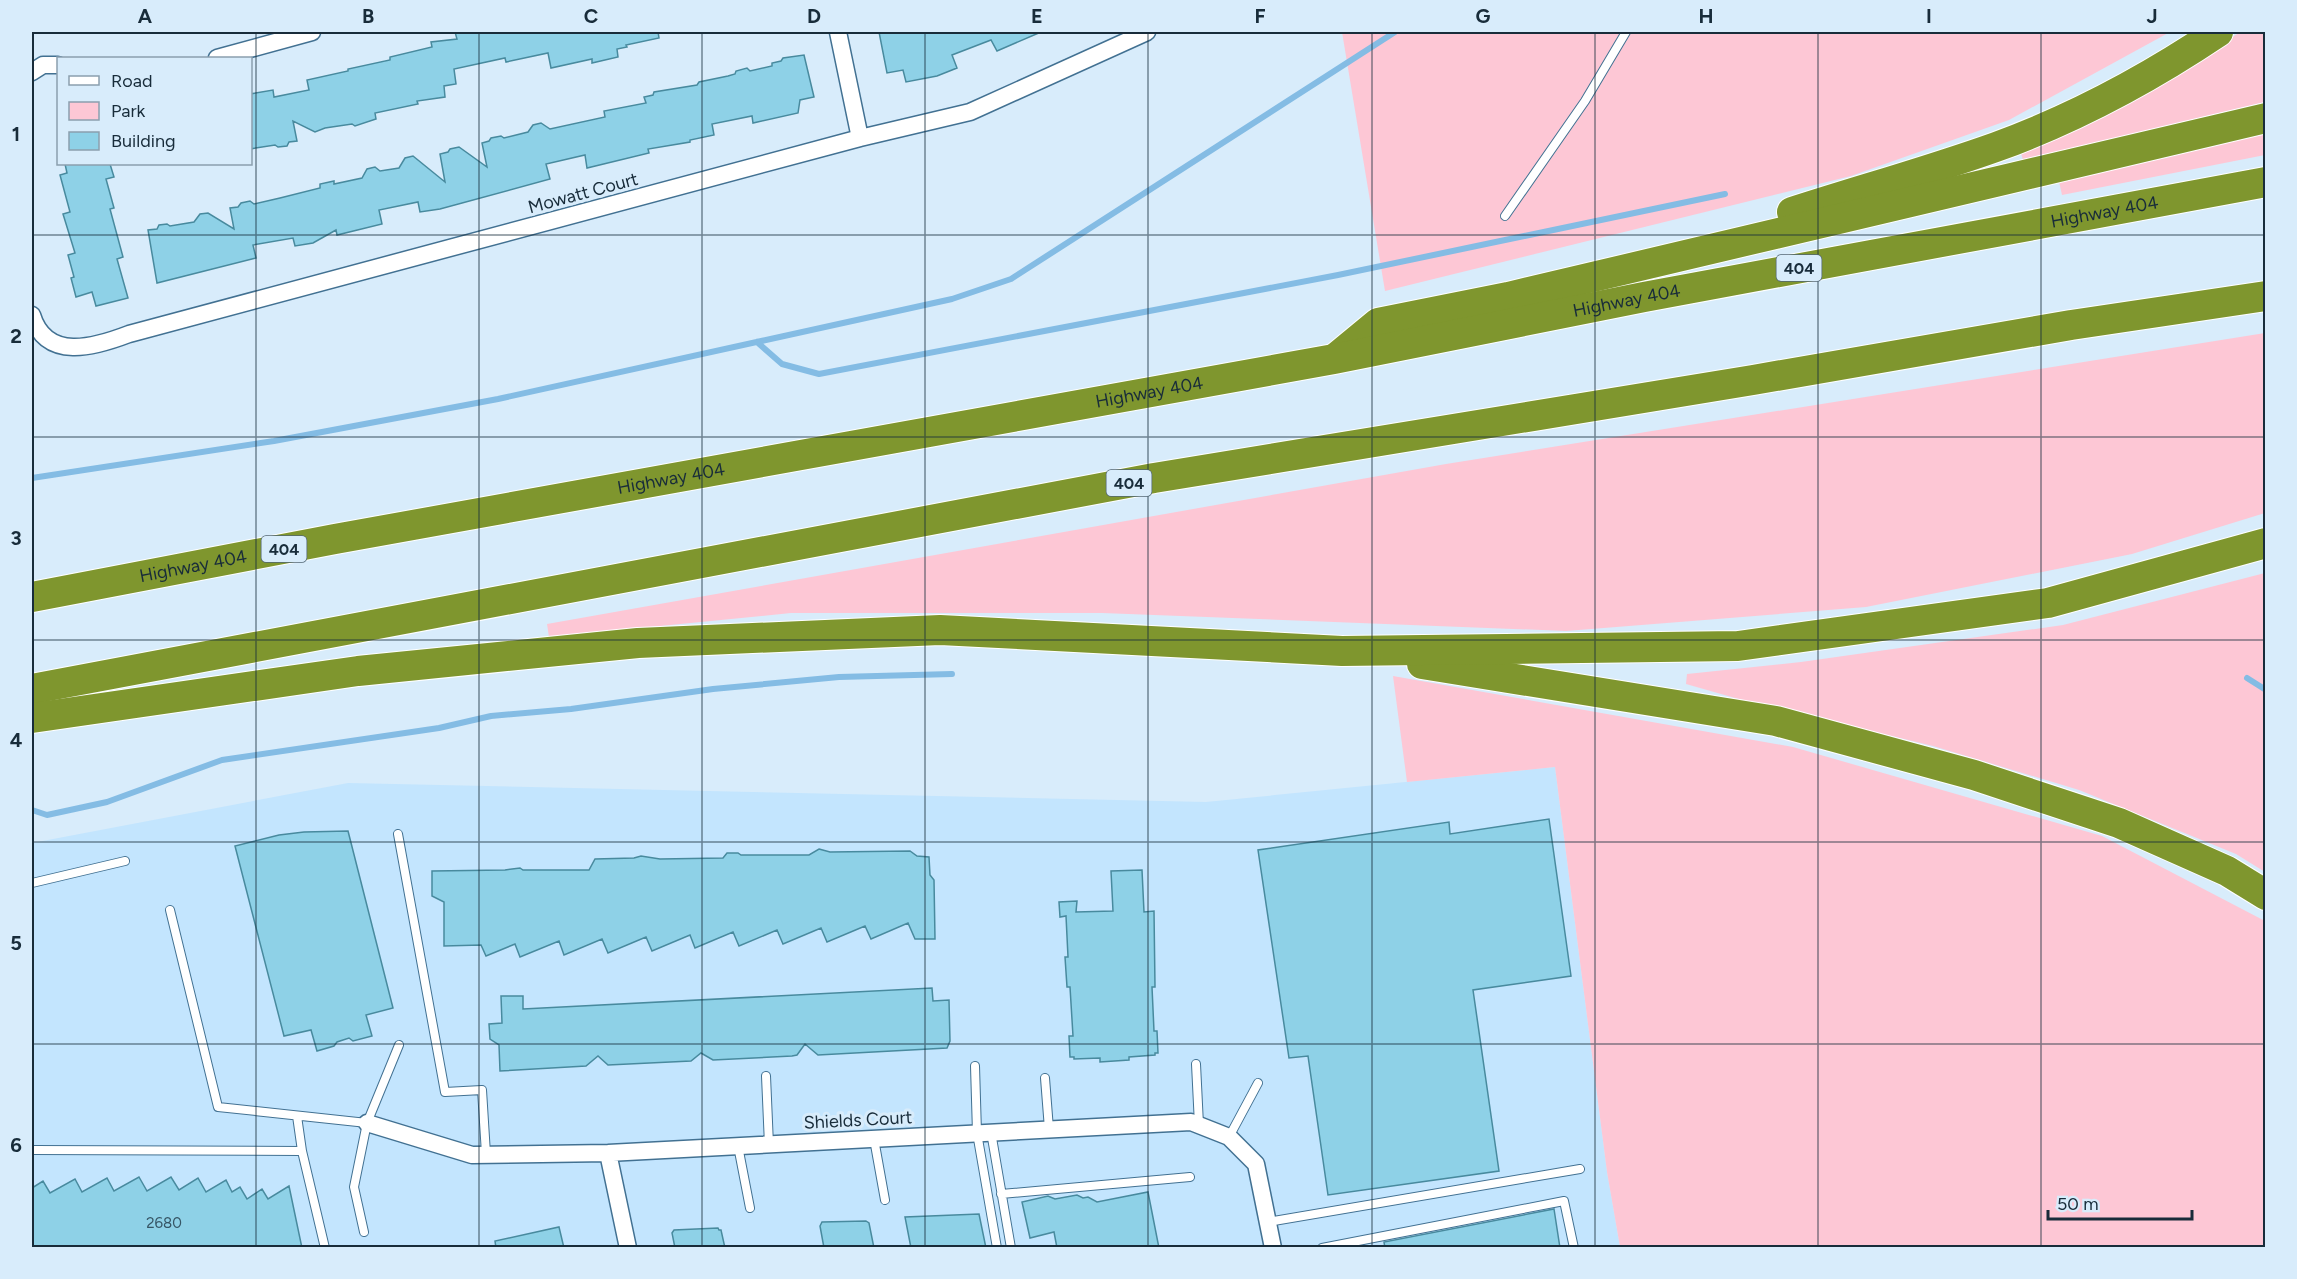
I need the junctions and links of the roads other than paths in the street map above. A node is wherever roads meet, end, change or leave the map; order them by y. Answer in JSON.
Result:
{"nodes":[{"id":1,"x":312,"y":32,"type":"edge"},
{"id":2,"x":838,"y":32,"type":"edge"},
{"id":3,"x":1148,"y":32,"type":"edge"},
{"id":4,"x":1626,"y":32,"type":"edge"},
{"id":5,"x":2218,"y":32,"type":"edge"},
{"id":6,"x":222,"y":57,"type":"edge"},
{"id":7,"x":57,"y":65,"type":"edge"},
{"id":8,"x":32,"y":72,"type":"edge"},
{"id":9,"x":2265,"y":118,"type":"edge"},
{"id":10,"x":860,"y":138,"type":"junction"},
{"id":11,"x":2265,"y":182,"type":"edge"},
{"id":12,"x":1505,"y":216,"type":"dead end"},
{"id":13,"x":1685,"y":255,"type":"junction"},
{"id":14,"x":2265,"y":296,"type":"edge"},
{"id":15,"x":32,"y":315,"type":"edge"},
{"id":16,"x":1334,"y":359,"type":"junction"},
{"id":17,"x":2265,"y":543,"type":"edge"},
{"id":18,"x":32,"y":597,"type":"edge"},
{"id":19,"x":1342,"y":651,"type":"junction"},
{"id":20,"x":32,"y":689,"type":"edge"},
{"id":21,"x":32,"y":718,"type":"edge"},
{"id":22,"x":398,"y":834,"type":"dead end"},
{"id":23,"x":125,"y":861,"type":"dead end"},
{"id":24,"x":32,"y":884,"type":"edge"},
{"id":25,"x":2265,"y":895,"type":"edge"},
{"id":26,"x":170,"y":910,"type":"dead end"},
{"id":27,"x":399,"y":1045,"type":"dead end"},
{"id":28,"x":1196,"y":1064,"type":"dead end"},
{"id":29,"x":975,"y":1066,"type":"dead end"},
{"id":30,"x":766,"y":1076,"type":"dead end"},
{"id":31,"x":1045,"y":1078,"type":"dead end"},
{"id":32,"x":1258,"y":1083,"type":"dead end"},
{"id":33,"x":297,"y":1116,"type":"junction"},
{"id":34,"x":367,"y":1123,"type":"junction"},
{"id":35,"x":1199,"y":1125,"type":"junction"},
{"id":36,"x":1049,"y":1129,"type":"junction"},
{"id":37,"x":984,"y":1133,"type":"junction"},
{"id":38,"x":1229,"y":1137,"type":"junction"},
{"id":39,"x":874,"y":1139,"type":"junction"},
{"id":40,"x":769,"y":1145,"type":"junction"},
{"id":41,"x":738,"y":1146,"type":"junction"},
{"id":42,"x":32,"y":1150,"type":"edge"},
{"id":43,"x":302,"y":1151,"type":"junction"},
{"id":44,"x":609,"y":1153,"type":"junction"},
{"id":45,"x":486,"y":1154,"type":"junction"},
{"id":46,"x":1580,"y":1168,"type":"dead end"},
{"id":47,"x":1190,"y":1178,"type":"dead end"},
{"id":48,"x":1001,"y":1194,"type":"junction"},
{"id":49,"x":885,"y":1200,"type":"dead end"},
{"id":50,"x":750,"y":1208,"type":"dead end"},
{"id":51,"x":1268,"y":1222,"type":"junction"},
{"id":52,"x":364,"y":1232,"type":"dead end"},
{"id":53,"x":325,"y":1248,"type":"edge"},
{"id":54,"x":628,"y":1248,"type":"edge"},
{"id":55,"x":997,"y":1248,"type":"edge"},
{"id":56,"x":1011,"y":1248,"type":"edge"},
{"id":57,"x":1273,"y":1248,"type":"edge"},
{"id":58,"x":1322,"y":1248,"type":"edge"},
{"id":59,"x":1574,"y":1248,"type":"edge"}],
"edges":[{"from":1,"to":6,"type":"street"},
{"from":2,"to":10,"type":"street"},
{"from":3,"to":10,"type":"street","name":"Mowatt Court"},
{"from":4,"to":12,"type":"lane"},
{"from":5,"to":13,"type":"highway"},
{"from":7,"to":8,"type":"street"},
{"from":9,"to":13,"type":"highway"},
{"from":10,"to":15,"type":"street","name":"Mowatt Court"},
{"from":11,"to":16,"type":"highway","name":"Highway 404","number":"404"},
{"from":13,"to":16,"type":"highway"},
{"from":14,"to":20,"type":"highway","number":"404"},
{"from":16,"to":18,"type":"highway","name":"Highway 404","number":"404"},
{"from":17,"to":19,"type":"highway"},
{"from":19,"to":21,"type":"highway"},
{"from":19,"to":25,"type":"highway"},
{"from":22,"to":45,"type":"lane"},
{"from":23,"to":24,"type":"lane"},
{"from":26,"to":33,"type":"lane"},
{"from":27,"to":34,"type":"lane"},
{"from":28,"to":35,"type":"lane"},
{"from":29,"to":37,"type":"lane"},
{"from":30,"to":40,"type":"lane"},
{"from":31,"to":36,"type":"lane"},
{"from":32,"to":38,"type":"lane"},
{"from":33,"to":34,"type":"lane"},
{"from":33,"to":43,"type":"lane"},
{"from":34,"to":45,"type":"street","name":"Shields Court"},
{"from":34,"to":52,"type":"lane"},
{"from":35,"to":36,"type":"street","name":"Shields Court"},
{"from":35,"to":38,"type":"street","name":"Shields Court"},
{"from":36,"to":37,"type":"street","name":"Shields Court"},
{"from":37,"to":39,"type":"street","name":"Shields Court"},
{"from":37,"to":48,"type":"lane"},
{"from":37,"to":55,"type":"lane"},
{"from":38,"to":51,"type":"street","name":"Shields Court"},
{"from":39,"to":40,"type":"street","name":"Shields Court"},
{"from":39,"to":49,"type":"lane"},
{"from":40,"to":41,"type":"street","name":"Shields Court"},
{"from":41,"to":44,"type":"street","name":"Shields Court"},
{"from":41,"to":50,"type":"lane"},
{"from":42,"to":43,"type":"lane"},
{"from":43,"to":53,"type":"lane"},
{"from":44,"to":45,"type":"street","name":"Shields Court"},
{"from":44,"to":54,"type":"street"},
{"from":46,"to":51,"type":"lane"},
{"from":47,"to":48,"type":"lane"},
{"from":48,"to":56,"type":"lane"},
{"from":51,"to":57,"type":"street","name":"Shields Court"},
{"from":58,"to":59,"type":"lane"}]}
